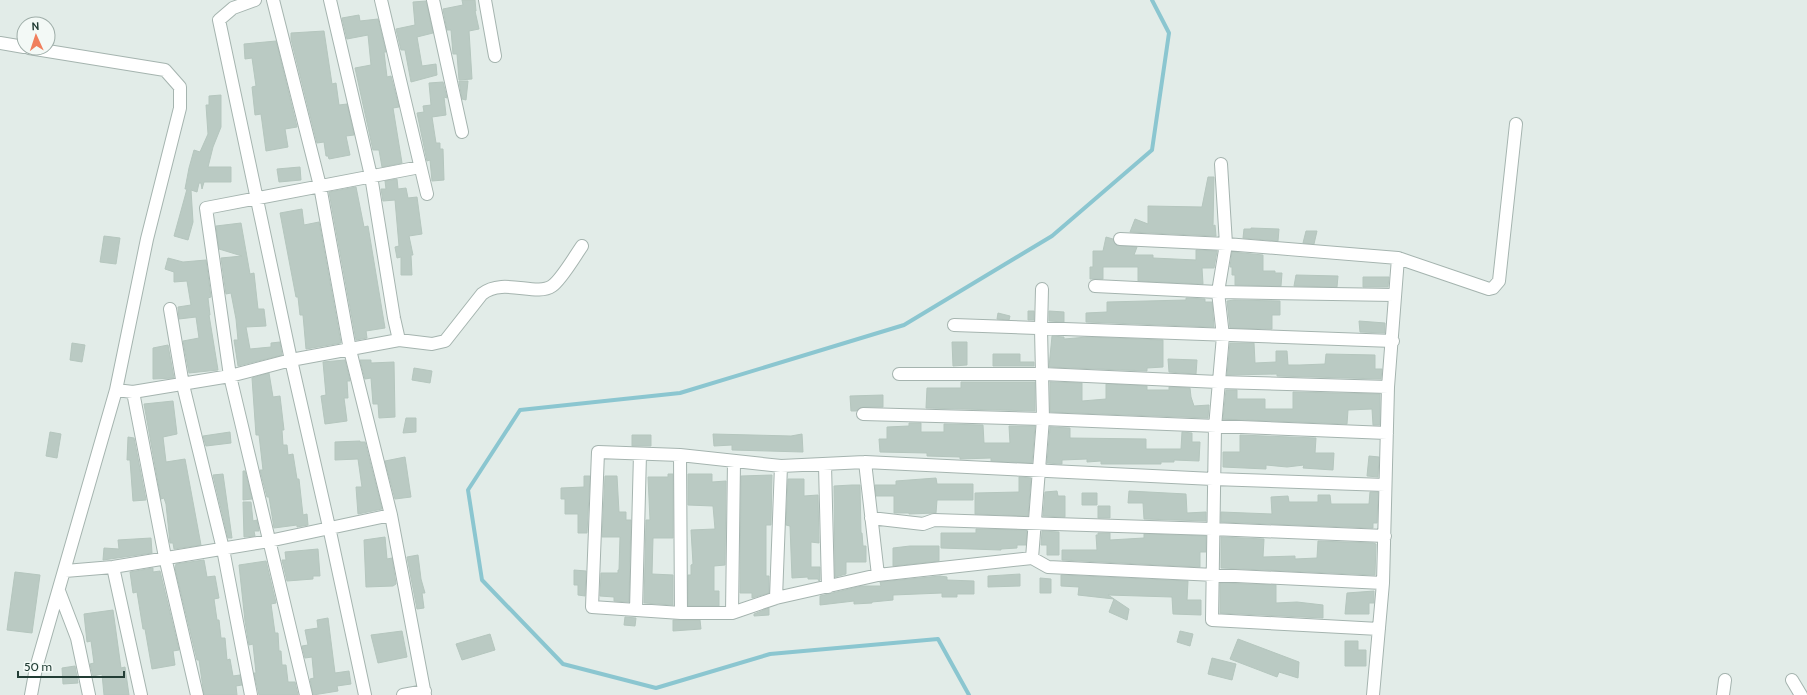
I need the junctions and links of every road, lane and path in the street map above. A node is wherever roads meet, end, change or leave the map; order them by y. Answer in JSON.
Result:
{"nodes":[{"id":1,"x":255,"y":0,"type":"edge"},
{"id":2,"x":273,"y":0,"type":"edge"},
{"id":3,"x":330,"y":0,"type":"edge"},
{"id":4,"x":381,"y":0,"type":"edge"},
{"id":5,"x":433,"y":0,"type":"edge"},
{"id":6,"x":485,"y":0,"type":"edge"},
{"id":7,"x":0,"y":43,"type":"edge"},
{"id":8,"x":16,"y":46,"type":"edge"},
{"id":9,"x":56,"y":52,"type":"edge"},
{"id":10,"x":495,"y":56,"type":"dead end"},
{"id":11,"x":1516,"y":124,"type":"dead end"},
{"id":12,"x":462,"y":132,"type":"dead end"},
{"id":13,"x":1222,"y":164,"type":"dead end"},
{"id":14,"x":420,"y":167,"type":"junction"},
{"id":15,"x":371,"y":176,"type":"junction"},
{"id":16,"x":320,"y":186,"type":"junction"},
{"id":17,"x":427,"y":194,"type":"dead end"},
{"id":18,"x":257,"y":199,"type":"junction"},
{"id":19,"x":1120,"y":239,"type":"dead end"},
{"id":20,"x":1226,"y":244,"type":"junction"},
{"id":21,"x":582,"y":246,"type":"dead end"},
{"id":22,"x":1398,"y":258,"type":"junction"},
{"id":23,"x":1095,"y":286,"type":"dead end"},
{"id":24,"x":1042,"y":289,"type":"dead end"},
{"id":25,"x":1218,"y":292,"type":"junction"},
{"id":26,"x":1394,"y":295,"type":"junction"},
{"id":27,"x":170,"y":309,"type":"dead end"},
{"id":28,"x":954,"y":325,"type":"dead end"},
{"id":29,"x":1041,"y":329,"type":"junction"},
{"id":30,"x":1223,"y":336,"type":"junction"},
{"id":31,"x":399,"y":340,"type":"junction"},
{"id":32,"x":1393,"y":341,"type":"junction"},
{"id":33,"x":350,"y":350,"type":"junction"},
{"id":34,"x":291,"y":360,"type":"junction"},
{"id":35,"x":899,"y":374,"type":"dead end"},
{"id":36,"x":1043,"y":374,"type":"junction"},
{"id":37,"x":230,"y":376,"type":"junction"},
{"id":38,"x":1218,"y":382,"type":"junction"},
{"id":39,"x":183,"y":385,"type":"junction"},
{"id":40,"x":1388,"y":387,"type":"junction"},
{"id":41,"x":116,"y":390,"type":"junction"},
{"id":42,"x":133,"y":392,"type":"junction"},
{"id":43,"x":863,"y":414,"type":"dead end"},
{"id":44,"x":1043,"y":418,"type":"junction"},
{"id":45,"x":1214,"y":427,"type":"junction"},
{"id":46,"x":1387,"y":433,"type":"junction"},
{"id":47,"x":640,"y":454,"type":"junction"},
{"id":48,"x":680,"y":455,"type":"junction"},
{"id":49,"x":734,"y":461,"type":"junction"},
{"id":50,"x":865,"y":462,"type":"junction"},
{"id":51,"x":825,"y":465,"type":"junction"},
{"id":52,"x":781,"y":466,"type":"junction"},
{"id":53,"x":1040,"y":470,"type":"junction"},
{"id":54,"x":1214,"y":479,"type":"junction"},
{"id":55,"x":1385,"y":485,"type":"junction"},
{"id":56,"x":391,"y":515,"type":"junction"},
{"id":57,"x":870,"y":518,"type":"junction"},
{"id":58,"x":1036,"y":523,"type":"junction"},
{"id":59,"x":329,"y":527,"type":"junction"},
{"id":60,"x":1212,"y":529,"type":"junction"},
{"id":61,"x":1384,"y":536,"type":"junction"},
{"id":62,"x":269,"y":541,"type":"junction"},
{"id":63,"x":223,"y":549,"type":"junction"},
{"id":64,"x":165,"y":557,"type":"junction"},
{"id":65,"x":1032,"y":558,"type":"junction"},
{"id":66,"x":113,"y":567,"type":"junction"},
{"id":67,"x":65,"y":571,"type":"junction"},
{"id":68,"x":878,"y":575,"type":"junction"},
{"id":69,"x":1211,"y":576,"type":"junction"},
{"id":70,"x":1382,"y":583,"type":"junction"},
{"id":71,"x":828,"y":587,"type":"junction"},
{"id":72,"x":59,"y":591,"type":"junction"},
{"id":73,"x":776,"y":598,"type":"junction"},
{"id":74,"x":636,"y":610,"type":"junction"},
{"id":75,"x":681,"y":613,"type":"junction"},
{"id":76,"x":732,"y":613,"type":"junction"},
{"id":77,"x":1379,"y":629,"type":"junction"},
{"id":78,"x":1726,"y":680,"type":"dead end"},
{"id":79,"x":1792,"y":680,"type":"dead end"},
{"id":80,"x":425,"y":693,"type":"edge"},
{"id":81,"x":31,"y":695,"type":"edge"},
{"id":82,"x":89,"y":695,"type":"edge"},
{"id":83,"x":142,"y":695,"type":"edge"},
{"id":84,"x":197,"y":695,"type":"edge"},
{"id":85,"x":251,"y":695,"type":"edge"},
{"id":86,"x":306,"y":695,"type":"edge"},
{"id":87,"x":365,"y":695,"type":"edge"},
{"id":88,"x":403,"y":695,"type":"edge"},
{"id":89,"x":1373,"y":695,"type":"edge"},
{"id":90,"x":1723,"y":695,"type":"edge"},
{"id":91,"x":1801,"y":695,"type":"edge"}],
"edges":[{"from":1,"to":18,"type":"street"},
{"from":2,"to":16,"type":"street"},
{"from":3,"to":15,"type":"street"},
{"from":4,"to":14,"type":"street"},
{"from":5,"to":12,"type":"street"},
{"from":6,"to":10,"type":"street"},
{"from":7,"to":8,"type":"street"},
{"from":9,"to":41,"type":"street"},
{"from":11,"to":22,"type":"street"},
{"from":13,"to":20,"type":"street"},
{"from":14,"to":15,"type":"street"},
{"from":14,"to":17,"type":"street"},
{"from":15,"to":16,"type":"street"},
{"from":15,"to":31,"type":"street"},
{"from":16,"to":18,"type":"street"},
{"from":16,"to":33,"type":"street"},
{"from":18,"to":34,"type":"street"},
{"from":18,"to":37,"type":"street"},
{"from":19,"to":20,"type":"street"},
{"from":20,"to":22,"type":"street"},
{"from":20,"to":25,"type":"street"},
{"from":21,"to":31,"type":"street"},
{"from":22,"to":26,"type":"street"},
{"from":23,"to":25,"type":"street"},
{"from":24,"to":29,"type":"street"},
{"from":25,"to":26,"type":"street"},
{"from":25,"to":30,"type":"street"},
{"from":26,"to":32,"type":"street"},
{"from":27,"to":39,"type":"street"},
{"from":28,"to":29,"type":"street"},
{"from":29,"to":30,"type":"street"},
{"from":29,"to":36,"type":"street"},
{"from":30,"to":32,"type":"street"},
{"from":30,"to":38,"type":"street"},
{"from":31,"to":33,"type":"street"},
{"from":32,"to":40,"type":"street"},
{"from":33,"to":34,"type":"street"},
{"from":33,"to":56,"type":"street"},
{"from":34,"to":37,"type":"street"},
{"from":34,"to":59,"type":"street"},
{"from":35,"to":36,"type":"street"},
{"from":36,"to":38,"type":"street"},
{"from":36,"to":44,"type":"street"},
{"from":37,"to":39,"type":"street"},
{"from":37,"to":62,"type":"street"},
{"from":38,"to":40,"type":"street"},
{"from":38,"to":45,"type":"street"},
{"from":39,"to":42,"type":"street"},
{"from":39,"to":63,"type":"street"},
{"from":40,"to":46,"type":"street"},
{"from":41,"to":42,"type":"street"},
{"from":41,"to":67,"type":"street"},
{"from":42,"to":64,"type":"street"},
{"from":43,"to":44,"type":"street"},
{"from":44,"to":45,"type":"street"},
{"from":44,"to":53,"type":"street"},
{"from":45,"to":46,"type":"street"},
{"from":45,"to":54,"type":"street"},
{"from":46,"to":55,"type":"street"},
{"from":47,"to":48,"type":"street"},
{"from":47,"to":74,"type":"street"},
{"from":47,"to":74,"type":"street"},
{"from":48,"to":49,"type":"street"},
{"from":48,"to":75,"type":"street"},
{"from":49,"to":52,"type":"street"},
{"from":49,"to":76,"type":"street"},
{"from":50,"to":51,"type":"street"},
{"from":50,"to":53,"type":"street"},
{"from":50,"to":57,"type":"street"},
{"from":51,"to":52,"type":"street"},
{"from":51,"to":71,"type":"street"},
{"from":52,"to":73,"type":"street"},
{"from":53,"to":54,"type":"street"},
{"from":53,"to":58,"type":"street"},
{"from":54,"to":55,"type":"street"},
{"from":54,"to":60,"type":"street"},
{"from":55,"to":61,"type":"street"},
{"from":56,"to":59,"type":"street"},
{"from":56,"to":80,"type":"street"},
{"from":57,"to":58,"type":"street"},
{"from":57,"to":68,"type":"street"},
{"from":58,"to":60,"type":"street"},
{"from":58,"to":65,"type":"street"},
{"from":59,"to":62,"type":"street"},
{"from":59,"to":87,"type":"street"},
{"from":60,"to":61,"type":"street"},
{"from":60,"to":69,"type":"street"},
{"from":61,"to":70,"type":"street"},
{"from":62,"to":63,"type":"street"},
{"from":62,"to":86,"type":"street"},
{"from":63,"to":64,"type":"street"},
{"from":63,"to":85,"type":"street"},
{"from":64,"to":66,"type":"street"},
{"from":64,"to":84,"type":"street"},
{"from":65,"to":68,"type":"street"},
{"from":65,"to":69,"type":"street"},
{"from":66,"to":67,"type":"street"},
{"from":66,"to":83,"type":"street"},
{"from":67,"to":72,"type":"street"},
{"from":68,"to":71,"type":"street"},
{"from":69,"to":70,"type":"street"},
{"from":69,"to":77,"type":"street"},
{"from":70,"to":77,"type":"street"},
{"from":71,"to":73,"type":"street"},
{"from":72,"to":81,"type":"street"},
{"from":72,"to":82,"type":"street"},
{"from":73,"to":76,"type":"street"},
{"from":74,"to":75,"type":"street"},
{"from":75,"to":76,"type":"street"},
{"from":77,"to":89,"type":"street"},
{"from":78,"to":90,"type":"street"},
{"from":79,"to":91,"type":"street"},
{"from":80,"to":88,"type":"street"}]}
